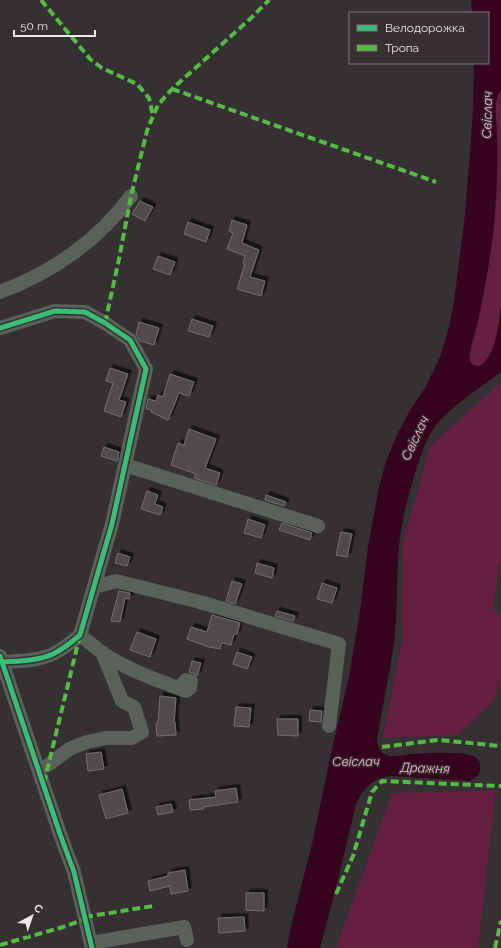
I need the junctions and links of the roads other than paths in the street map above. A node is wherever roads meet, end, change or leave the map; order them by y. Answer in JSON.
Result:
{"nodes":[{"id":1,"x":131,"y":196,"type":"dead end"},
{"id":2,"x":0,"y":292,"type":"edge"},
{"id":3,"x":0,"y":328,"type":"edge"},
{"id":4,"x":125,"y":465,"type":"junction"},
{"id":5,"x":318,"y":526,"type":"dead end"},
{"id":6,"x":94,"y":587,"type":"junction"},
{"id":7,"x":80,"y":635,"type":"junction"},
{"id":8,"x":102,"y":652,"type":"junction"},
{"id":9,"x":1,"y":659,"type":"edge"},
{"id":10,"x":179,"y":688,"type":"dead end"},
{"id":11,"x":329,"y":726,"type":"dead end"},
{"id":12,"x":48,"y":765,"type":"dead end"},
{"id":13,"x":187,"y":940,"type":"dead end"},
{"id":14,"x":92,"y":946,"type":"edge"}],
"edges":[{"from":1,"to":2,"type":"street"},
{"from":3,"to":4,"type":"street"},
{"from":4,"to":5,"type":"street"},
{"from":4,"to":6,"type":"street"},
{"from":6,"to":7,"type":"street"},
{"from":6,"to":11,"type":"street"},
{"from":7,"to":8,"type":"street"},
{"from":7,"to":9,"type":"street"},
{"from":8,"to":10,"type":"street"},
{"from":8,"to":12,"type":"street"},
{"from":9,"to":14,"type":"street"},
{"from":13,"to":14,"type":"street"}]}
